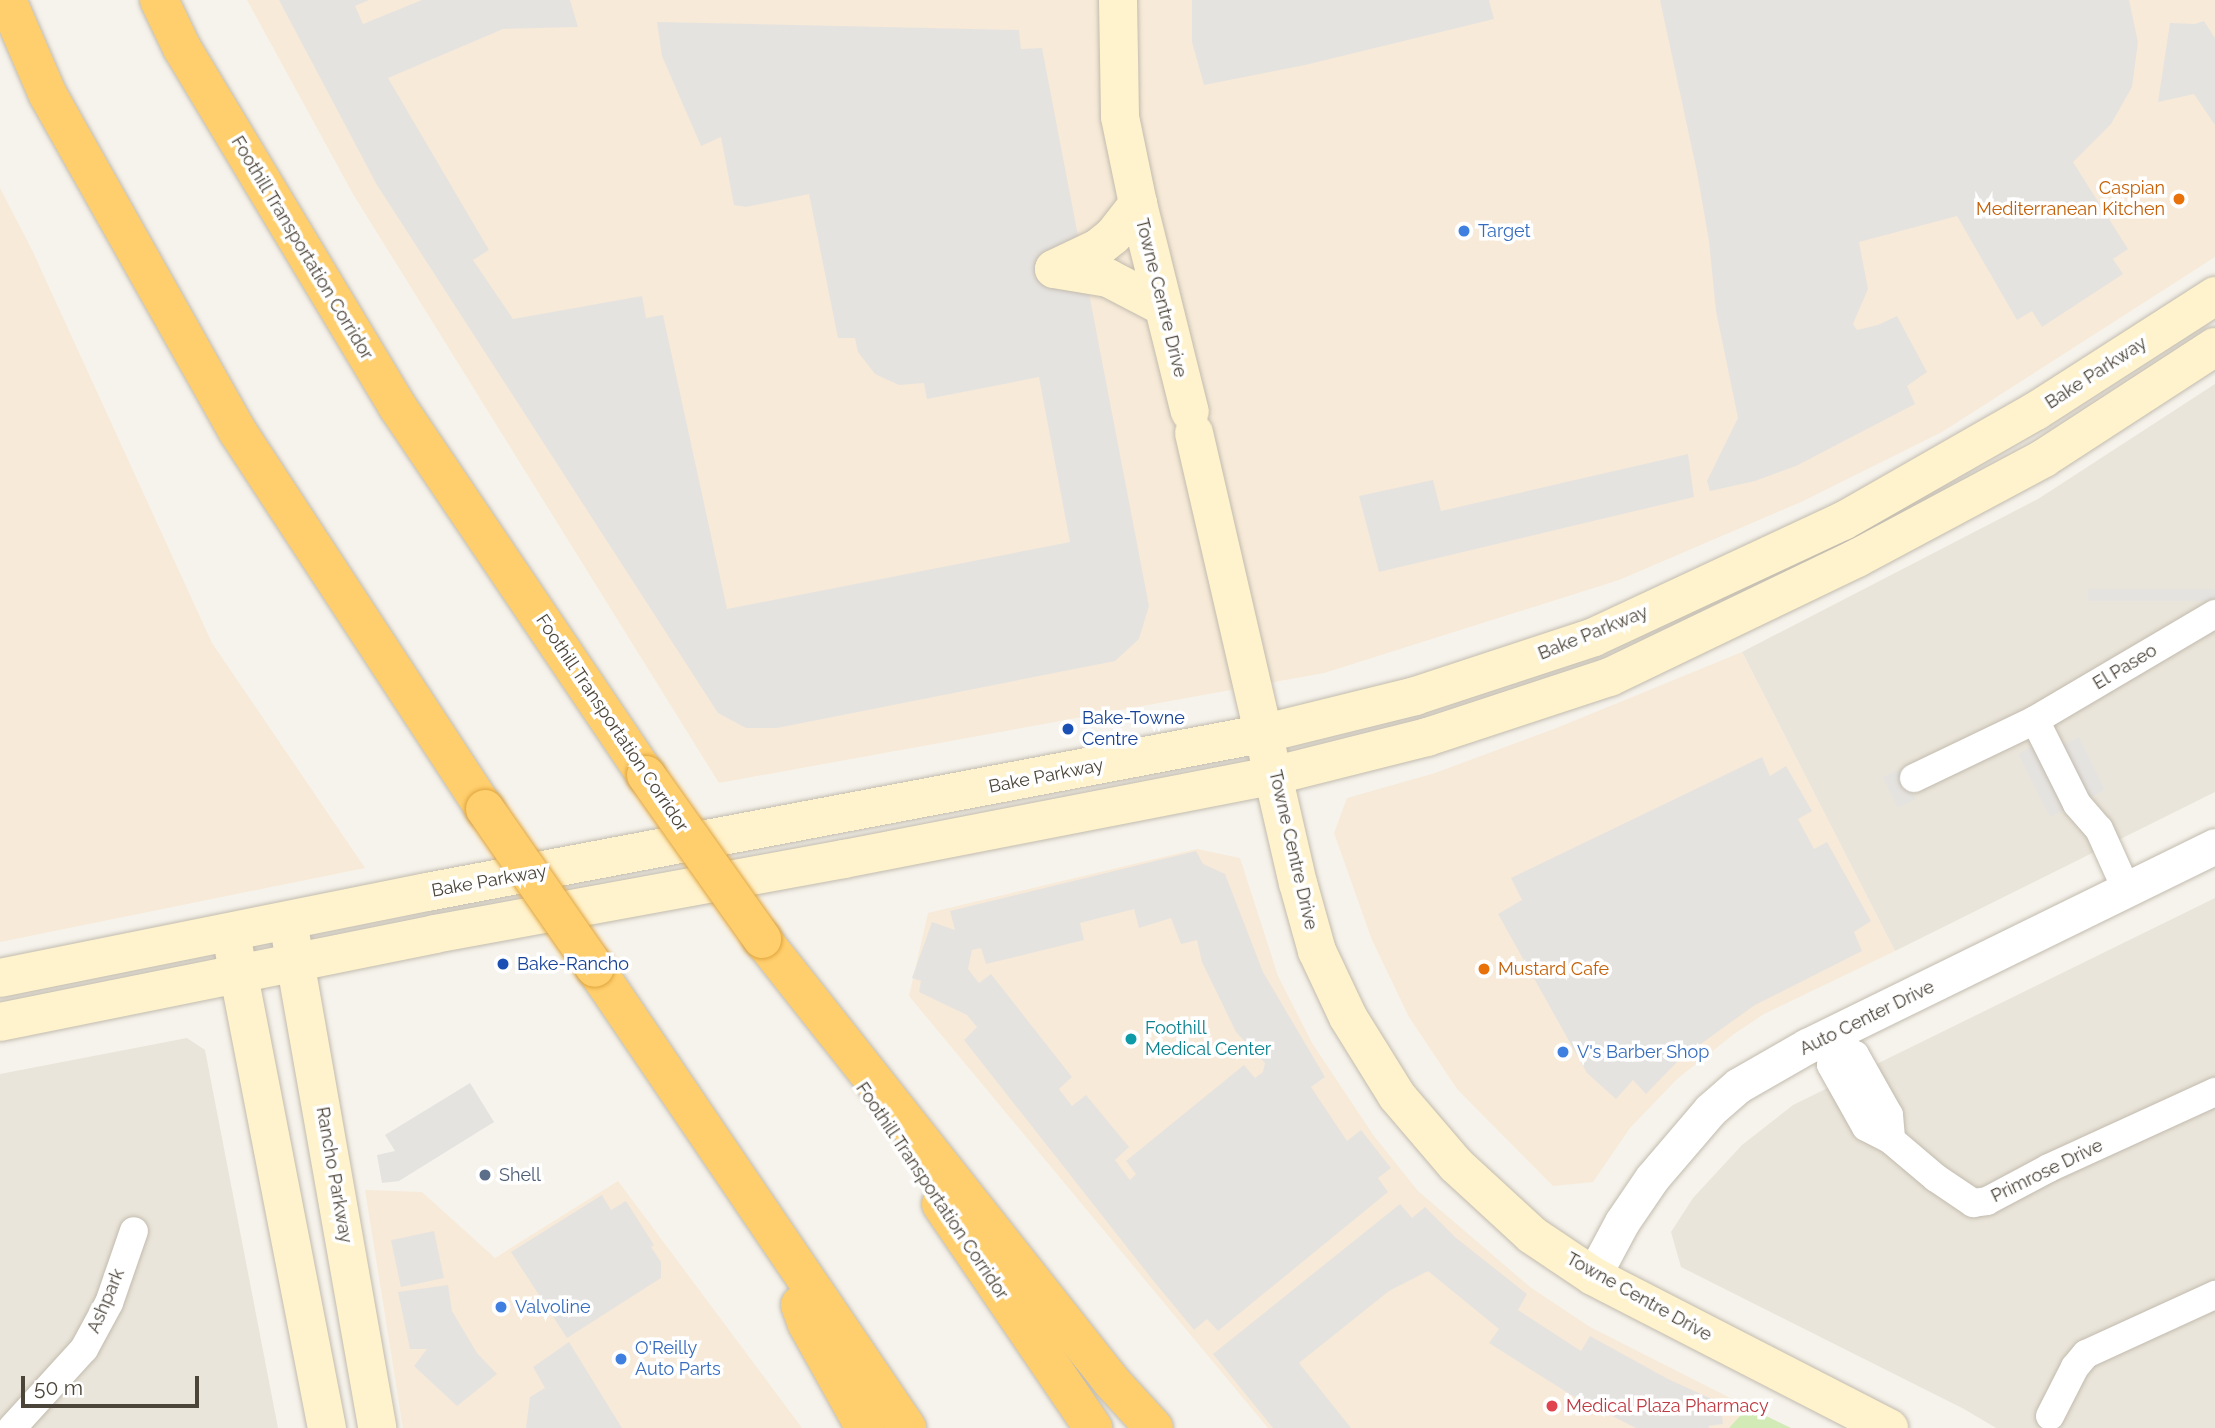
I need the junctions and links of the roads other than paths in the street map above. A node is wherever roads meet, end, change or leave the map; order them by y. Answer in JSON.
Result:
{"nodes":[{"id":1,"x":2,"y":0,"type":"edge"},
{"id":2,"x":7,"y":0,"type":"edge"},
{"id":3,"x":162,"y":0,"type":"edge"},
{"id":4,"x":1118,"y":0,"type":"edge"},
{"id":5,"x":48,"y":95,"type":"junction"},
{"id":6,"x":1138,"y":204,"type":"junction"},
{"id":7,"x":2215,"y":296,"type":"edge"},
{"id":8,"x":1162,"y":306,"type":"junction"},
{"id":9,"x":2215,"y":347,"type":"edge"},
{"id":10,"x":2036,"y":411,"type":"junction"},
{"id":11,"x":1857,"y":558,"type":"junction"},
{"id":12,"x":2215,"y":614,"type":"edge"},
{"id":13,"x":2035,"y":720,"type":"junction"},
{"id":14,"x":1266,"y":733,"type":"junction"},
{"id":15,"x":1276,"y":775,"type":"junction"},
{"id":16,"x":1914,"y":778,"type":"dead end"},
{"id":17,"x":2215,"y":846,"type":"edge"},
{"id":18,"x":2118,"y":896,"type":"junction"},
{"id":19,"x":287,"y":923,"type":"junction"},
{"id":20,"x":230,"y":934,"type":"junction"},
{"id":21,"x":762,"y":939,"type":"junction"},
{"id":22,"x":297,"y":964,"type":"junction"},
{"id":23,"x":239,"y":975,"type":"junction"},
{"id":24,"x":0,"y":978,"type":"edge"},
{"id":25,"x":0,"y":1022,"type":"edge"},
{"id":26,"x":1834,"y":1042,"type":"junction"},
{"id":27,"x":2215,"y":1092,"type":"edge"},
{"id":28,"x":134,"y":1231,"type":"dead end"},
{"id":29,"x":287,"y":1232,"type":"junction"},
{"id":30,"x":777,"y":1237,"type":"junction"},
{"id":31,"x":1592,"y":1276,"type":"junction"},
{"id":32,"x":2215,"y":1295,"type":"edge"},
{"id":33,"x":2050,"y":1416,"type":"dead end"},
{"id":34,"x":12,"y":1428,"type":"edge"},
{"id":35,"x":327,"y":1428,"type":"edge"},
{"id":36,"x":353,"y":1428,"type":"edge"},
{"id":37,"x":377,"y":1428,"type":"edge"},
{"id":38,"x":865,"y":1428,"type":"edge"},
{"id":39,"x":907,"y":1428,"type":"edge"},
{"id":40,"x":1093,"y":1428,"type":"edge"},
{"id":41,"x":1154,"y":1428,"type":"edge"},
{"id":42,"x":1889,"y":1428,"type":"edge"}],
"edges":[{"from":1,"to":5,"type":"highway"},
{"from":2,"to":5,"type":"highway"},
{"from":3,"to":21,"type":"highway","name":"Foothill Transportation Corridor","bridge":true},
{"from":4,"to":6,"type":"main road","name":"Towne Centre Drive"},
{"from":5,"to":30,"type":"highway","bridge":true},
{"from":6,"to":8,"type":"main road","name":"Towne Centre Drive"},
{"from":6,"to":8,"type":"main road"},
{"from":7,"to":10,"type":"main road","name":"Bake Parkway"},
{"from":8,"to":14,"type":"main road","name":"Towne Centre Drive"},
{"from":9,"to":11,"type":"main road"},
{"from":10,"to":11,"type":"main road"},
{"from":10,"to":14,"type":"main road","name":"Bake Parkway"},
{"from":11,"to":15,"type":"main road"},
{"from":12,"to":13,"type":"street","name":"El Paseo"},
{"from":13,"to":16,"type":"street","name":"El Paseo"},
{"from":13,"to":18,"type":"street"},
{"from":14,"to":15,"type":"main road","name":"Towne Centre Drive"},
{"from":14,"to":19,"type":"main road","name":"Bake Parkway"},
{"from":15,"to":22,"type":"main road"},
{"from":15,"to":31,"type":"main road","name":"Towne Centre Drive"},
{"from":17,"to":18,"type":"street","name":"Auto Center Drive"},
{"from":18,"to":26,"type":"street","name":"Auto Center Drive"},
{"from":19,"to":20,"type":"main road","name":"Bake Parkway"},
{"from":19,"to":22,"type":"main road","name":"Rancho Parkway"},
{"from":20,"to":23,"type":"main road"},
{"from":20,"to":24,"type":"main road","name":"Bake Parkway"},
{"from":21,"to":40,"type":"highway","name":"Foothill Transportation Corridor"},
{"from":21,"to":41,"type":"highway"},
{"from":22,"to":23,"type":"main road"},
{"from":22,"to":37,"type":"main road","name":"Rancho Parkway"},
{"from":23,"to":25,"type":"main road"},
{"from":23,"to":29,"type":"main road"},
{"from":26,"to":27,"type":"street","name":"Primrose Drive"},
{"from":26,"to":31,"type":"street","name":"Auto Center Drive"},
{"from":28,"to":34,"type":"street","name":"Ashpark"},
{"from":29,"to":35,"type":"main road"},
{"from":29,"to":36,"type":"main road"},
{"from":30,"to":38,"type":"highway"},
{"from":30,"to":39,"type":"highway"},
{"from":31,"to":42,"type":"main road","name":"Towne Centre Drive"},
{"from":32,"to":33,"type":"street"}]}
